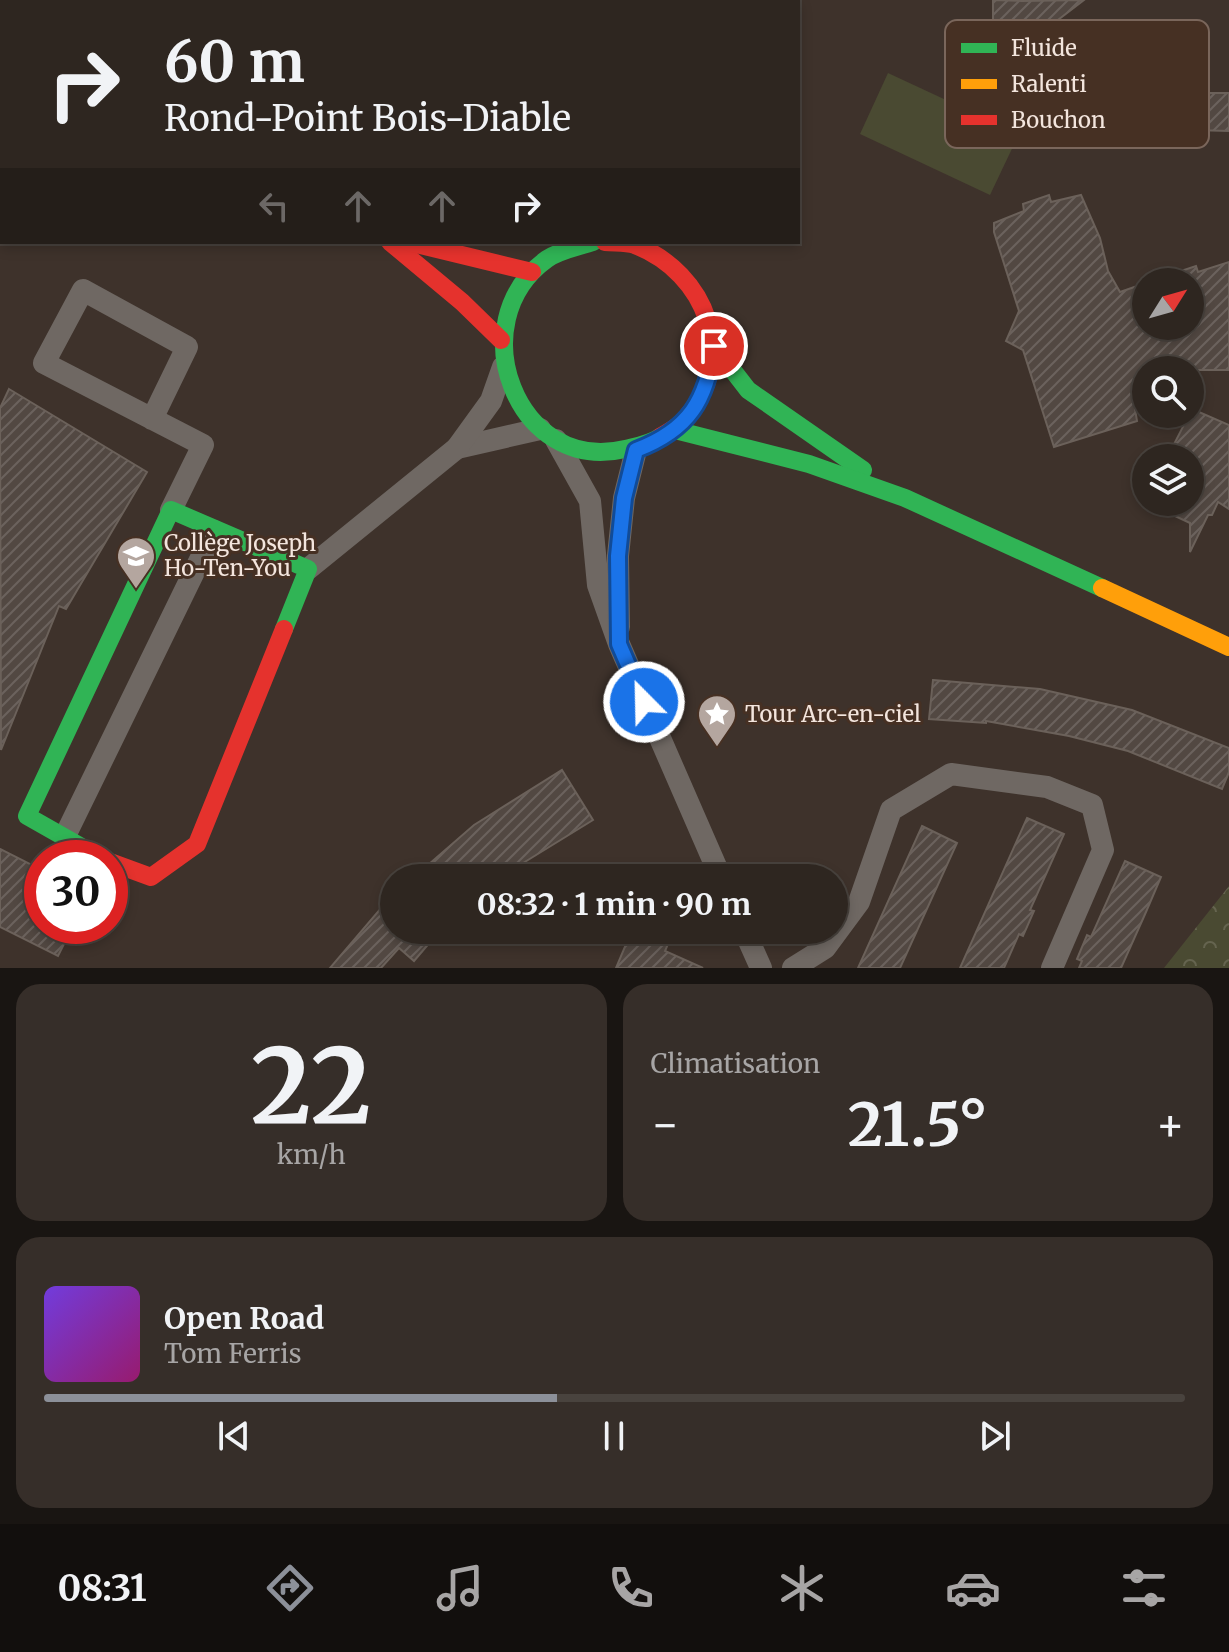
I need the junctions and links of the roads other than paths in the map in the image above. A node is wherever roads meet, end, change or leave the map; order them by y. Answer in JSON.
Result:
{"nodes":[{"id":1,"x":392,"y":244,"type":"edge"},
{"id":2,"x":416,"y":244,"type":"edge"},
{"id":3,"x":580,"y":244,"type":"edge"},
{"id":4,"x":634,"y":244,"type":"edge"},
{"id":5,"x":560,"y":247,"type":"edge"},
{"id":6,"x":532,"y":272,"type":"junction"},
{"id":7,"x":501,"y":340,"type":"junction"},
{"id":8,"x":714,"y":346,"type":"junction"},
{"id":9,"x":503,"y":367,"type":"junction"},
{"id":10,"x":152,"y":419,"type":"junction"},
{"id":11,"x":675,"y":430,"type":"junction"},
{"id":12,"x":548,"y":434,"type":"junction"},
{"id":13,"x":457,"y":448,"type":"junction"},
{"id":14,"x":636,"y":450,"type":"junction"},
{"id":15,"x":905,"y":498,"type":"junction"},
{"id":16,"x":171,"y":510,"type":"junction"},
{"id":17,"x":214,"y":531,"type":"junction"},
{"id":18,"x":308,"y":569,"type":"junction"},
{"id":19,"x":619,"y":644,"type":"junction"},
{"id":20,"x":1229,"y":647,"type":"edge"},
{"id":21,"x":65,"y":836,"type":"junction"},
{"id":22,"x":72,"y":840,"type":"edge"},
{"id":23,"x":715,"y":864,"type":"edge"},
{"id":24,"x":128,"y":869,"type":"edge"},
{"id":25,"x":750,"y":944,"type":"edge"},
{"id":26,"x":761,"y":968,"type":"edge"},
{"id":27,"x":793,"y":968,"type":"edge"},
{"id":28,"x":1052,"y":968,"type":"edge"}],
"edges":[{"from":1,"to":7,"type":"main road"},
{"from":2,"to":6,"type":"main road"},
{"from":3,"to":5,"type":"main road"},
{"from":4,"to":8,"type":"main road"},
{"from":5,"to":6,"type":"main road"},
{"from":6,"to":7,"type":"main road"},
{"from":7,"to":9,"type":"main road"},
{"from":8,"to":11,"type":"main road"},
{"from":8,"to":15,"type":"main road"},
{"from":9,"to":12,"type":"main road"},
{"from":9,"to":13,"type":"street"},
{"from":10,"to":10,"type":"street"},
{"from":10,"to":16,"type":"street"},
{"from":11,"to":14,"type":"main road"},
{"from":11,"to":15,"type":"main road"},
{"from":12,"to":13,"type":"street"},
{"from":12,"to":14,"type":"main road"},
{"from":12,"to":19,"type":"street"},
{"from":13,"to":18,"type":"street"},
{"from":14,"to":19,"type":"street"},
{"from":15,"to":20,"type":"main road"},
{"from":16,"to":17,"type":"main road"},
{"from":16,"to":21,"type":"main road"},
{"from":17,"to":18,"type":"main road"},
{"from":17,"to":21,"type":"street"},
{"from":18,"to":24,"type":"main road"},
{"from":19,"to":23,"type":"street"},
{"from":21,"to":22,"type":"main road"},
{"from":25,"to":26,"type":"street"},
{"from":27,"to":28,"type":"street"}]}
